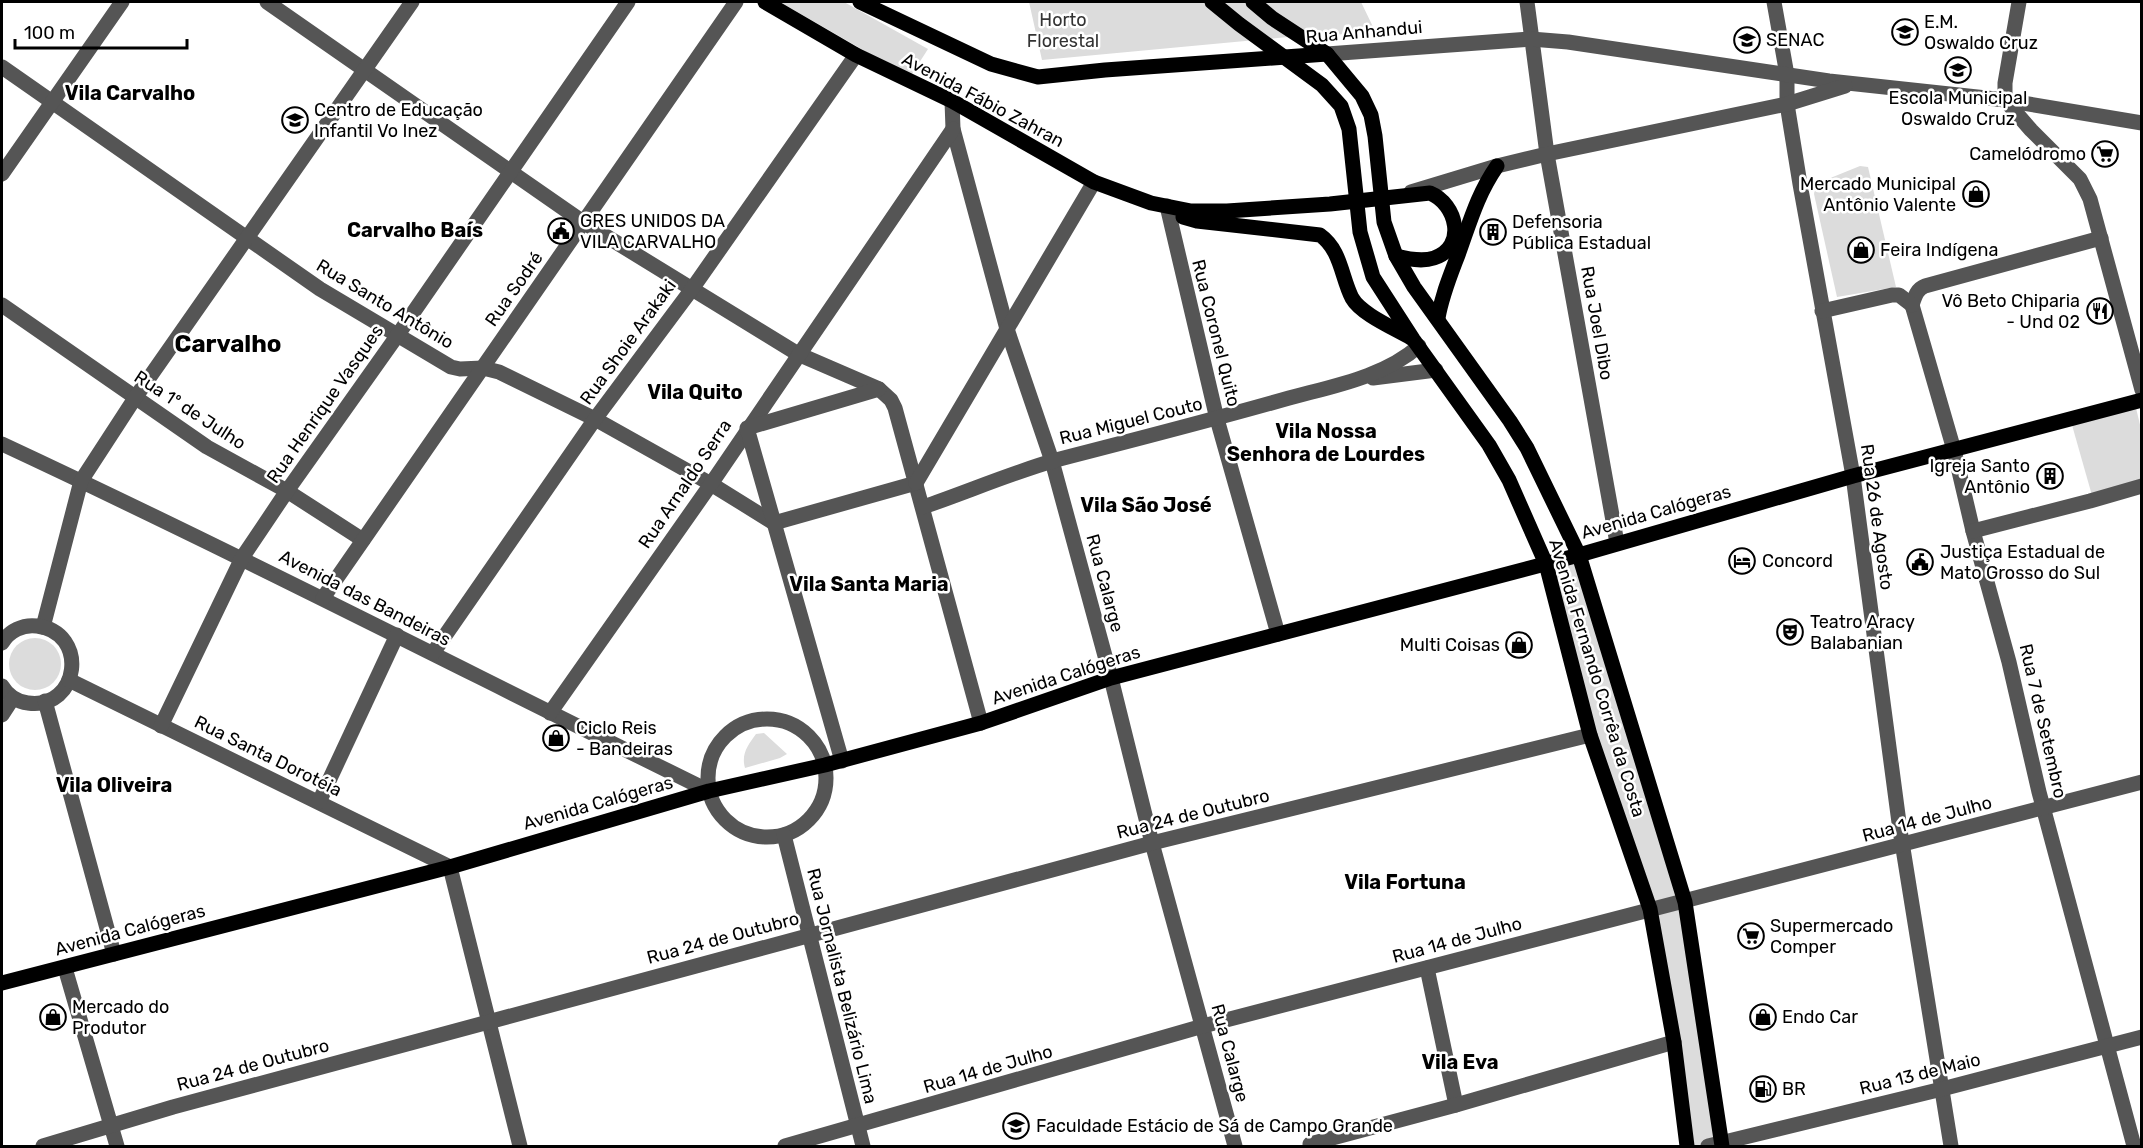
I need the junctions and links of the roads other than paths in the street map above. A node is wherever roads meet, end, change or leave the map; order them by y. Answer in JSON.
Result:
{"nodes":[{"id":1,"x":122,"y":2,"type":"edge"},
{"id":2,"x":267,"y":2,"type":"edge"},
{"id":3,"x":412,"y":2,"type":"edge"},
{"id":4,"x":628,"y":2,"type":"edge"},
{"id":5,"x":736,"y":2,"type":"edge"},
{"id":6,"x":765,"y":2,"type":"edge"},
{"id":7,"x":860,"y":2,"type":"edge"},
{"id":8,"x":1212,"y":2,"type":"edge"},
{"id":9,"x":1253,"y":2,"type":"edge"},
{"id":10,"x":1527,"y":2,"type":"edge"},
{"id":11,"x":1774,"y":2,"type":"edge"},
{"id":12,"x":2019,"y":2,"type":"edge"},
{"id":13,"x":1531,"y":39,"type":"junction"},
{"id":14,"x":949,"y":45,"type":"joint"},
{"id":15,"x":1327,"y":54,"type":"junction"},
{"id":16,"x":856,"y":55,"type":"junction"},
{"id":17,"x":1285,"y":58,"type":"junction"},
{"id":18,"x":2,"y":67,"type":"edge"},
{"id":19,"x":365,"y":70,"type":"junction"},
{"id":20,"x":1786,"y":75,"type":"junction"},
{"id":21,"x":1855,"y":83,"type":"junction"},
{"id":22,"x":2005,"y":100,"type":"junction"},
{"id":23,"x":952,"y":101,"type":"junction"},
{"id":24,"x":52,"y":102,"type":"junction"},
{"id":25,"x":1787,"y":104,"type":"junction"},
{"id":26,"x":2142,"y":123,"type":"edge"},
{"id":27,"x":953,"y":129,"type":"junction"},
{"id":28,"x":1547,"y":154,"type":"junction"},
{"id":29,"x":1497,"y":166,"type":"junction"},
{"id":30,"x":510,"y":171,"type":"junction"},
{"id":31,"x":2,"y":174,"type":"edge"},
{"id":32,"x":1094,"y":182,"type":"junction"},
{"id":33,"x":1402,"y":195,"type":"junction"},
{"id":34,"x":1167,"y":210,"type":"junction"},
{"id":35,"x":583,"y":222,"type":"junction"},
{"id":36,"x":247,"y":238,"type":"junction"},
{"id":37,"x":2101,"y":238,"type":"junction"},
{"id":38,"x":1396,"y":256,"type":"junction"},
{"id":39,"x":692,"y":288,"type":"junction"},
{"id":40,"x":2,"y":305,"type":"edge"},
{"id":41,"x":1912,"y":305,"type":"junction"},
{"id":42,"x":1822,"y":311,"type":"junction"},
{"id":43,"x":1438,"y":318,"type":"junction"},
{"id":44,"x":1007,"y":329,"type":"junction"},
{"id":45,"x":397,"y":336,"type":"junction"},
{"id":46,"x":1416,"y":343,"type":"junction"},
{"id":47,"x":798,"y":354,"type":"junction"},
{"id":48,"x":483,"y":368,"type":"junction"},
{"id":49,"x":1437,"y":370,"type":"junction"},
{"id":50,"x":1352,"y":380,"type":"junction"},
{"id":51,"x":879,"y":389,"type":"junction"},
{"id":52,"x":2142,"y":390,"type":"edge"},
{"id":53,"x":135,"y":398,"type":"junction"},
{"id":54,"x":2142,"y":400,"type":"edge"},
{"id":55,"x":595,"y":419,"type":"junction"},
{"id":56,"x":1216,"y":419,"type":"junction"},
{"id":57,"x":747,"y":428,"type":"junction"},
{"id":58,"x":2,"y":444,"type":"edge"},
{"id":59,"x":1954,"y":450,"type":"junction"},
{"id":60,"x":1052,"y":461,"type":"junction"},
{"id":61,"x":1853,"y":476,"type":"junction"},
{"id":62,"x":81,"y":481,"type":"junction"},
{"id":63,"x":916,"y":483,"type":"junction"},
{"id":64,"x":711,"y":484,"type":"junction"},
{"id":65,"x":2142,"y":486,"type":"edge"},
{"id":66,"x":287,"y":491,"type":"junction"},
{"id":67,"x":923,"y":507,"type":"junction"},
{"id":68,"x":774,"y":523,"type":"junction"},
{"id":69,"x":1973,"y":531,"type":"junction"},
{"id":70,"x":363,"y":540,"type":"junction"},
{"id":71,"x":1617,"y":543,"type":"junction"},
{"id":72,"x":1580,"y":555,"type":"junction"},
{"id":73,"x":242,"y":558,"type":"junction"},
{"id":74,"x":1546,"y":564,"type":"junction"},
{"id":75,"x":323,"y":598,"type":"junction"},
{"id":76,"x":43,"y":627,"type":"junction"},
{"id":77,"x":1278,"y":634,"type":"junction"},
{"id":78,"x":397,"y":635,"type":"junction"},
{"id":79,"x":2,"y":643,"type":"edge"},
{"id":80,"x":433,"y":653,"type":"junction"},
{"id":81,"x":1111,"y":678,"type":"junction"},
{"id":82,"x":69,"y":681,"type":"junction"},
{"id":83,"x":2,"y":686,"type":"edge"},
{"id":84,"x":13,"y":698,"type":"junction"},
{"id":85,"x":45,"y":702,"type":"junction"},
{"id":86,"x":550,"y":713,"type":"junction"},
{"id":87,"x":2,"y":715,"type":"edge"},
{"id":88,"x":981,"y":723,"type":"junction"},
{"id":89,"x":161,"y":726,"type":"junction"},
{"id":90,"x":1590,"y":735,"type":"junction"},
{"id":91,"x":842,"y":761,"type":"junction"},
{"id":92,"x":825,"y":765,"type":"junction"},
{"id":93,"x":2142,"y":782,"type":"edge"},
{"id":94,"x":710,"y":791,"type":"junction"},
{"id":95,"x":319,"y":802,"type":"junction"},
{"id":96,"x":2043,"y":808,"type":"junction"},
{"id":97,"x":784,"y":835,"type":"junction"},
{"id":98,"x":1152,"y":843,"type":"junction"},
{"id":99,"x":1903,"y":846,"type":"junction"},
{"id":100,"x":450,"y":867,"type":"junction"},
{"id":101,"x":1685,"y":902,"type":"junction"},
{"id":102,"x":1650,"y":909,"type":"junction"},
{"id":103,"x":810,"y":935,"type":"junction"},
{"id":104,"x":114,"y":954,"type":"junction"},
{"id":105,"x":65,"y":968,"type":"junction"},
{"id":106,"x":1427,"y":968,"type":"junction"},
{"id":107,"x":2,"y":983,"type":"edge"},
{"id":108,"x":489,"y":1022,"type":"junction"},
{"id":109,"x":1203,"y":1026,"type":"junction"},
{"id":110,"x":2142,"y":1037,"type":"edge"},
{"id":111,"x":1674,"y":1042,"type":"junction"},
{"id":112,"x":2107,"y":1046,"type":"junction"},
{"id":113,"x":1942,"y":1089,"type":"junction"},
{"id":114,"x":1456,"y":1105,"type":"junction"},
{"id":115,"x":111,"y":1125,"type":"junction"},
{"id":116,"x":858,"y":1127,"type":"junction"},
{"id":117,"x":1310,"y":1144,"type":"dead end"},
{"id":118,"x":1717,"y":1145,"type":"edge"},
{"id":119,"x":43,"y":1146,"type":"edge"},
{"id":120,"x":117,"y":1146,"type":"edge"},
{"id":121,"x":520,"y":1146,"type":"edge"},
{"id":122,"x":785,"y":1146,"type":"edge"},
{"id":123,"x":863,"y":1146,"type":"edge"},
{"id":124,"x":1235,"y":1146,"type":"edge"},
{"id":125,"x":1688,"y":1146,"type":"edge"},
{"id":126,"x":1951,"y":1146,"type":"edge"},
{"id":127,"x":2134,"y":1146,"type":"edge"}],
"edges":[{"from":1,"to":24,"type":"street"},
{"from":2,"to":19,"type":"street"},
{"from":3,"to":19,"type":"street"},
{"from":4,"to":30,"type":"street","name":"Rua Henrique Vasques"},
{"from":5,"to":35,"type":"street","name":"Rua Sodré"},
{"from":6,"to":16,"type":"main road","name":"Avenida Fábio Zahran"},
{"from":7,"to":14,"type":"main road","name":"Avenida Fábio Zahran"},
{"from":8,"to":17,"type":"main road","name":"Avenida Fernando Corrêa da Costa"},
{"from":9,"to":15,"type":"main road","name":"Avenida Fernando Corrêa da Costa"},
{"from":10,"to":13,"type":"street","name":"Rua Joel Dibo"},
{"from":11,"to":20,"type":"street","name":"Rua 26 de Agosto"},
{"from":12,"to":22,"type":"street"},
{"from":13,"to":15,"type":"street","name":"Rua Anhandui"},
{"from":13,"to":20,"type":"street","name":"Rua Anhandui"},
{"from":13,"to":28,"type":"street","name":"Rua Joel Dibo"},
{"from":14,"to":17,"type":"main road","name":"Rua Anhandui"},
{"from":15,"to":17,"type":"main road","name":"Rua Anhandui"},
{"from":15,"to":38,"type":"main road","name":"Avenida Fernando Corrêa da Costa"},
{"from":16,"to":23,"type":"main road","name":"Avenida Fábio Zahran"},
{"from":16,"to":39,"type":"street","name":"Rua Shoie Arakaki"},
{"from":17,"to":46,"type":"main road","name":"Avenida Fernando Corrêa da Costa"},
{"from":18,"to":24,"type":"street","name":"Rua Santo Antônio"},
{"from":19,"to":30,"type":"street"},
{"from":19,"to":36,"type":"street"},
{"from":20,"to":21,"type":"street","name":"Rua Anhandui"},
{"from":20,"to":25,"type":"street","name":"Rua 26 de Agosto"},
{"from":21,"to":22,"type":"street","name":"Rua Anhandui"},
{"from":21,"to":25,"type":"street"},
{"from":22,"to":26,"type":"street","name":"Rua Anhandui"},
{"from":22,"to":37,"type":"street"},
{"from":23,"to":27,"type":"street","name":"Rua Calarge"},
{"from":23,"to":32,"type":"main road","name":"Avenida Fábio Zahran"},
{"from":24,"to":31,"type":"street"},
{"from":24,"to":36,"type":"street","name":"Rua Santo Antônio"},
{"from":25,"to":28,"type":"street"},
{"from":25,"to":42,"type":"street","name":"Rua 26 de Agosto"},
{"from":27,"to":44,"type":"street","name":"Rua Calarge"},
{"from":27,"to":47,"type":"street","name":"Rua Arnaldo Serra"},
{"from":28,"to":29,"type":"street"},
{"from":28,"to":71,"type":"street","name":"Rua Joel Dibo"},
{"from":29,"to":33,"type":"street"},
{"from":29,"to":43,"type":"main road"},
{"from":30,"to":35,"type":"street"},
{"from":30,"to":45,"type":"street","name":"Rua Henrique Vasques"},
{"from":32,"to":34,"type":"main road","name":"Avenida Fábio Zahran"},
{"from":32,"to":44,"type":"street"},
{"from":33,"to":34,"type":"main road"},
{"from":33,"to":38,"type":"main road"},
{"from":34,"to":46,"type":"main road"},
{"from":34,"to":56,"type":"street","name":"Rua Coronel Quito"},
{"from":35,"to":39,"type":"street"},
{"from":35,"to":48,"type":"street","name":"Rua Sodré"},
{"from":36,"to":45,"type":"street","name":"Rua Santo Antônio"},
{"from":36,"to":53,"type":"street"},
{"from":37,"to":41,"type":"street"},
{"from":37,"to":52,"type":"street"},
{"from":38,"to":43,"type":"main road","name":"Avenida Fernando Corrêa da Costa"},
{"from":39,"to":47,"type":"street"},
{"from":39,"to":55,"type":"street","name":"Rua Shoie Arakaki"},
{"from":40,"to":53,"type":"street","name":"Rua 1º de Julho"},
{"from":41,"to":42,"type":"street"},
{"from":41,"to":59,"type":"street","name":"Rua 7 de Setembro"},
{"from":42,"to":61,"type":"street","name":"Rua 26 de Agosto"},
{"from":43,"to":72,"type":"main road","name":"Avenida Fernando Corrêa da Costa"},
{"from":44,"to":60,"type":"street","name":"Rua Calarge"},
{"from":44,"to":63,"type":"street"},
{"from":45,"to":48,"type":"street","name":"Rua Santo Antônio"},
{"from":45,"to":66,"type":"street","name":"Rua Henrique Vasques"},
{"from":46,"to":49,"type":"main road","name":"Avenida Fernando Corrêa da Costa"},
{"from":46,"to":50,"type":"street","name":"Rua Miguel Couto"},
{"from":47,"to":51,"type":"street"},
{"from":47,"to":57,"type":"street","name":"Rua Arnaldo Serra"},
{"from":48,"to":55,"type":"street","name":"Rua Santo Antônio"},
{"from":48,"to":70,"type":"street","name":"Rua Sodré"},
{"from":49,"to":50,"type":"street","name":"Rua Miguel Couto"},
{"from":49,"to":74,"type":"main road","name":"Avenida Fernando Corrêa da Costa"},
{"from":50,"to":56,"type":"street","name":"Rua Miguel Couto"},
{"from":51,"to":57,"type":"street"},
{"from":51,"to":63,"type":"street"},
{"from":53,"to":62,"type":"street"},
{"from":53,"to":66,"type":"street","name":"Rua 1º de Julho"},
{"from":54,"to":59,"type":"main road","name":"Avenida Calógeras"},
{"from":55,"to":64,"type":"street","name":"Rua Santo Antônio"},
{"from":55,"to":80,"type":"street","name":"Rua Shoie Arakaki"},
{"from":56,"to":60,"type":"street","name":"Rua Miguel Couto"},
{"from":56,"to":77,"type":"street","name":"Rua Coronel Quito"},
{"from":57,"to":64,"type":"street","name":"Rua Arnaldo Serra"},
{"from":57,"to":68,"type":"street"},
{"from":58,"to":62,"type":"street","name":"Avenida das Bandeiras"},
{"from":59,"to":61,"type":"main road","name":"Avenida Calógeras"},
{"from":59,"to":69,"type":"street","name":"Rua 7 de Setembro"},
{"from":60,"to":67,"type":"street","name":"Rua Miguel Couto"},
{"from":60,"to":81,"type":"street","name":"Rua Calarge"},
{"from":61,"to":71,"type":"main road","name":"Avenida Calógeras"},
{"from":61,"to":99,"type":"street","name":"Rua 26 de Agosto"},
{"from":62,"to":73,"type":"street","name":"Avenida das Bandeiras"},
{"from":62,"to":76,"type":"street"},
{"from":63,"to":67,"type":"street"},
{"from":63,"to":68,"type":"street"},
{"from":64,"to":68,"type":"street","name":"Rua Santo Antônio"},
{"from":64,"to":86,"type":"street","name":"Rua Arnaldo Serra"},
{"from":65,"to":69,"type":"street"},
{"from":66,"to":70,"type":"street","name":"Rua 1º de Julho"},
{"from":66,"to":73,"type":"street","name":"Rua Henrique Vasques"},
{"from":67,"to":88,"type":"street"},
{"from":68,"to":91,"type":"street"},
{"from":69,"to":96,"type":"street","name":"Rua 7 de Setembro"},
{"from":70,"to":75,"type":"street","name":"Rua Sodré"},
{"from":71,"to":72,"type":"main road","name":"Avenida Calógeras"},
{"from":72,"to":74,"type":"main road","name":"Avenida Calógeras"},
{"from":72,"to":101,"type":"main road","name":"Avenida Fernando Corrêa da Costa"},
{"from":73,"to":75,"type":"street","name":"Avenida das Bandeiras"},
{"from":73,"to":89,"type":"street","name":"Rua Henrique Vasques"},
{"from":74,"to":77,"type":"main road","name":"Avenida Calógeras"},
{"from":74,"to":90,"type":"main road","name":"Avenida Fernando Corrêa da Costa"},
{"from":75,"to":78,"type":"street","name":"Avenida das Bandeiras"},
{"from":76,"to":79,"type":"street"},
{"from":76,"to":82,"type":"street"},
{"from":77,"to":81,"type":"main road","name":"Avenida Calógeras"},
{"from":78,"to":80,"type":"street","name":"Avenida das Bandeiras"},
{"from":78,"to":95,"type":"street"},
{"from":80,"to":86,"type":"street","name":"Avenida das Bandeiras"},
{"from":81,"to":88,"type":"main road","name":"Avenida Calógeras"},
{"from":81,"to":98,"type":"street","name":"Rua Calarge"},
{"from":82,"to":85,"type":"street"},
{"from":82,"to":89,"type":"street","name":"Rua Santa Dorotéia"},
{"from":83,"to":84,"type":"street"},
{"from":84,"to":85,"type":"street"},
{"from":84,"to":87,"type":"street"},
{"from":85,"to":104,"type":"street"},
{"from":86,"to":94,"type":"street","name":"Avenida das Bandeiras"},
{"from":88,"to":91,"type":"main road","name":"Avenida Calógeras"},
{"from":89,"to":95,"type":"street","name":"Rua Santa Dorotéia"},
{"from":90,"to":98,"type":"street","name":"Rua 24 de Outubro"},
{"from":90,"to":102,"type":"main road","name":"Avenida Fernando Corrêa da Costa"},
{"from":91,"to":92,"type":"main road","name":"Avenida Calógeras"},
{"from":92,"to":94,"type":"main road","name":"Avenida Calógeras"},
{"from":92,"to":94,"type":"street"},
{"from":92,"to":97,"type":"street"},
{"from":93,"to":96,"type":"street","name":"Rua 14 de Julho"},
{"from":94,"to":97,"type":"street"},
{"from":94,"to":100,"type":"main road","name":"Avenida Calógeras"},
{"from":95,"to":100,"type":"street","name":"Rua Santa Dorotéia"},
{"from":96,"to":99,"type":"street","name":"Rua 14 de Julho"},
{"from":96,"to":112,"type":"street","name":"Rua 7 de Setembro"},
{"from":97,"to":103,"type":"street","name":"Rua Jornalista Belizário Lima"},
{"from":98,"to":103,"type":"street","name":"Rua 24 de Outubro"},
{"from":98,"to":109,"type":"street","name":"Rua Calarge"},
{"from":99,"to":101,"type":"street","name":"Rua 14 de Julho"},
{"from":99,"to":113,"type":"street","name":"Rua 26 de Agosto"},
{"from":100,"to":104,"type":"main road","name":"Avenida Calógeras"},
{"from":100,"to":108,"type":"street"},
{"from":101,"to":102,"type":"street","name":"Rua 14 de Julho"},
{"from":101,"to":118,"type":"main road","name":"Avenida Fernando Corrêa da Costa"},
{"from":102,"to":106,"type":"street","name":"Rua 14 de Julho"},
{"from":102,"to":111,"type":"main road","name":"Avenida Fernando Corrêa da Costa"},
{"from":103,"to":108,"type":"street","name":"Rua 24 de Outubro"},
{"from":103,"to":116,"type":"street","name":"Rua Jornalista Belizário Lima"},
{"from":104,"to":105,"type":"main road","name":"Avenida Calógeras"},
{"from":105,"to":107,"type":"main road","name":"Avenida Calógeras"},
{"from":105,"to":115,"type":"street"},
{"from":106,"to":109,"type":"street","name":"Rua 14 de Julho"},
{"from":106,"to":114,"type":"street"},
{"from":108,"to":115,"type":"street","name":"Rua 24 de Outubro"},
{"from":108,"to":121,"type":"street"},
{"from":109,"to":116,"type":"street","name":"Rua 14 de Julho"},
{"from":109,"to":124,"type":"street","name":"Rua Calarge"},
{"from":110,"to":112,"type":"street","name":"Rua 13 de Maio"},
{"from":111,"to":114,"type":"street"},
{"from":111,"to":125,"type":"main road","name":"Avenida Fernando Corrêa da Costa"},
{"from":112,"to":113,"type":"street","name":"Rua 13 de Maio"},
{"from":112,"to":127,"type":"street","name":"Rua 7 de Setembro"},
{"from":113,"to":118,"type":"street","name":"Rua 13 de Maio"},
{"from":113,"to":126,"type":"street","name":"Rua 26 de Agosto"},
{"from":114,"to":117,"type":"street"},
{"from":115,"to":119,"type":"street","name":"Rua 24 de Outubro"},
{"from":115,"to":120,"type":"street"},
{"from":116,"to":122,"type":"street","name":"Rua 14 de Julho"},
{"from":116,"to":123,"type":"street","name":"Rua Jornalista Belizário Lima"}]}
